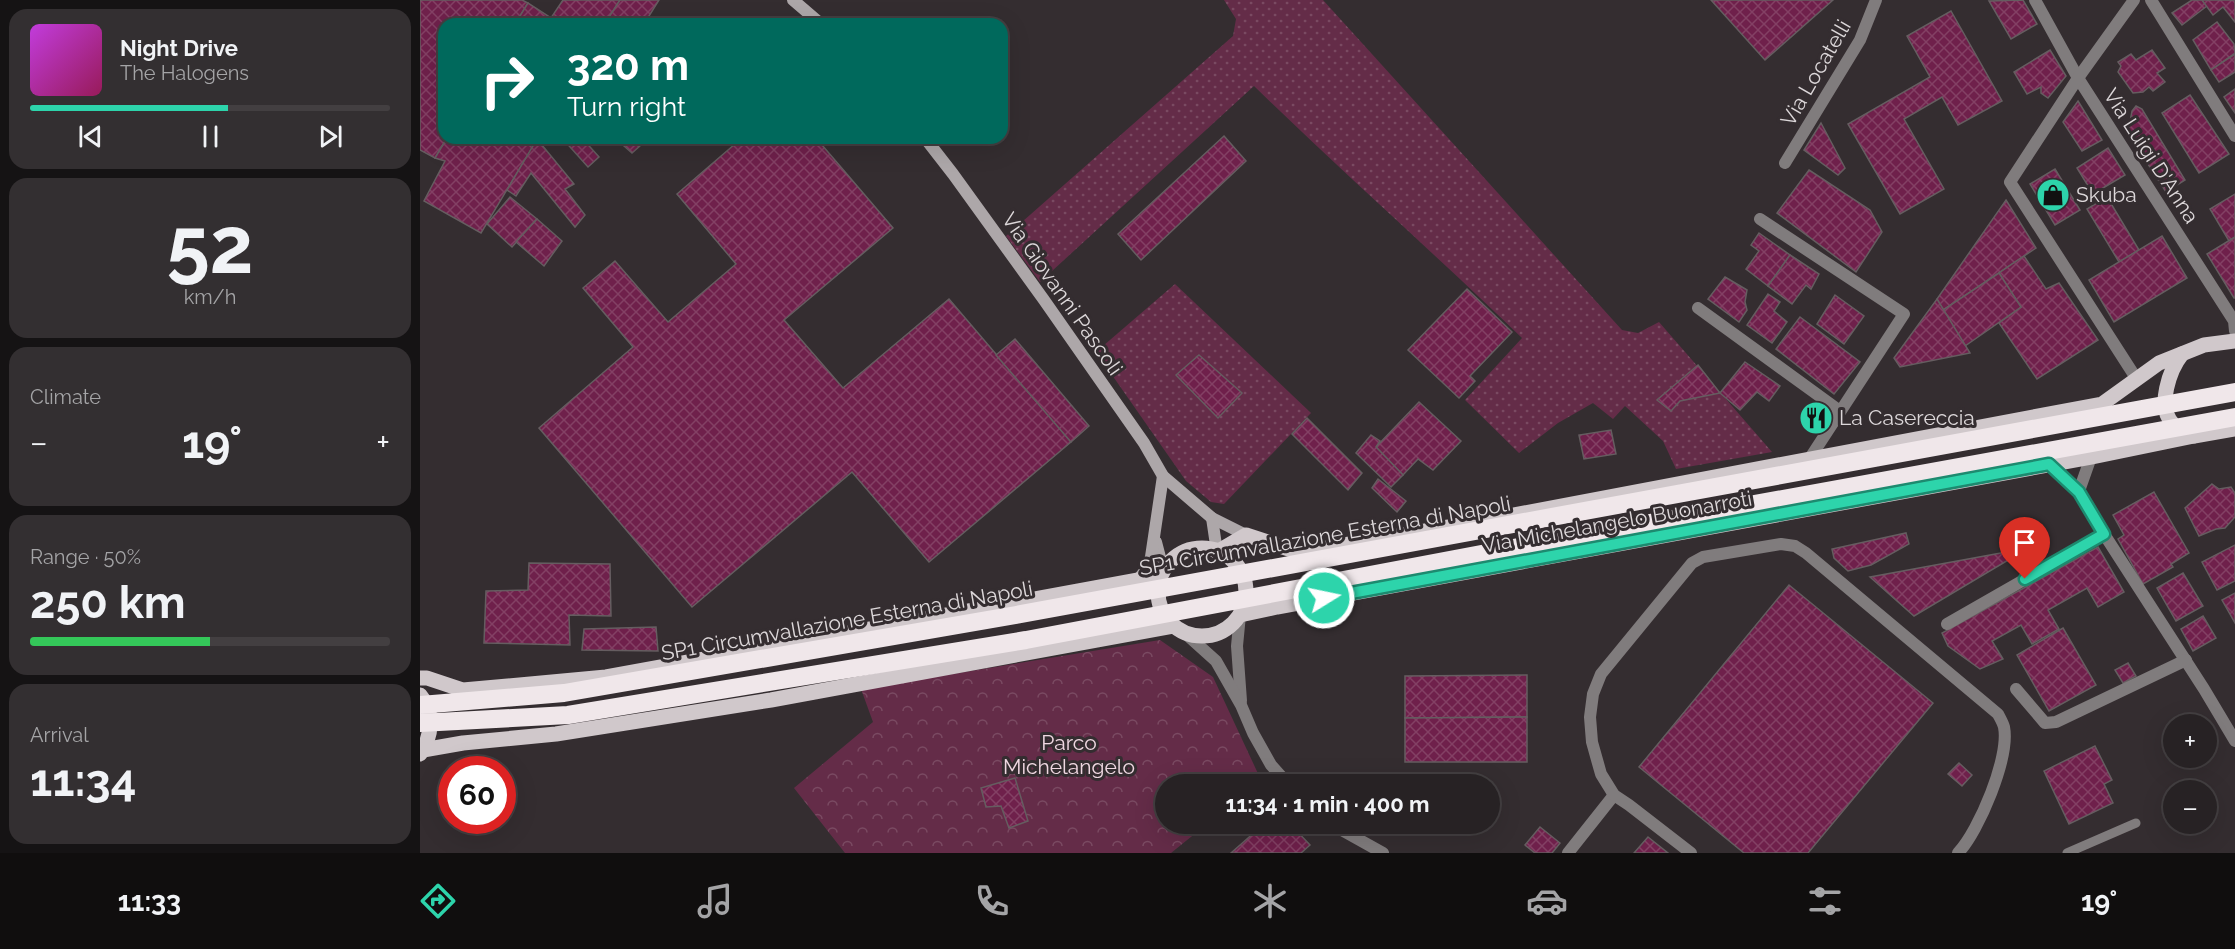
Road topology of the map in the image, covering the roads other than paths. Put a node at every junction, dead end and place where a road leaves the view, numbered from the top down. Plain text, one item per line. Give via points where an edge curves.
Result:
1 (793, 0) edge
2 (1876, 0) edge
3 (2035, 0) edge
4 (2134, 0) edge
5 (2151, 0) edge
6 (814, 18) edge
7 (2078, 78) junction
8 (2235, 136) edge
9 (930, 144) edge
10 (1785, 163) dead end
11 (1760, 219) dead end
12 (1698, 308) dead end
13 (2235, 331) edge
14 (2235, 340) edge
15 (2182, 354) junction
16 (2136, 378) junction
17 (2235, 392) edge
18 (1840, 411) junction
19 (2235, 417) edge
20 (2235, 429) edge
21 (2194, 436) junction
22 (2091, 457) junction
23 (1810, 458) junction
24 (2049, 464) junction
25 (1163, 476) junction
26 (2079, 492) junction
27 (1212, 518) junction
28 (2104, 534) junction
29 (1246, 535) junction
30 (1155, 537) junction
31 (1217, 552) junction
32 (1161, 573) junction
33 (1138, 580) junction
34 (1240, 615) junction
35 (1947, 624) dead end
36 (1180, 630) junction
37 (2186, 660) junction
38 (420, 678) edge
39 (2016, 689) dead end
40 (420, 695) edge
41 (420, 705) edge
42 (1241, 705) junction
43 (420, 723) edge
44 (2235, 741) edge
45 (422, 752) edge
46 (1279, 774) edge
47 (1614, 795) junction
48 (2136, 823) dead end
49 (1349, 834) edge
50 (1383, 853) edge
51 (1568, 853) edge
52 (1691, 853) edge
53 (1959, 853) edge
54 (2067, 853) edge

1 - 6 street
2 - 10 street, Via Locatelli via 1860,40
3 - 7 street, Via Luigi D'Anna
4 - 7 street
5 - 8 street
7 - 13 street, Via Luigi D'Anna via 2234,321
7 - 16 street via 2010,182
9 - 25 street, Via Giovanni Pascoli via 1044,300
11 - 18 street via 1904,314
12 - 18 street
14 - 15 main road via 2204,345
15 - 16 main road
15 - 21 main road via 2169,376 2167,413 2172,423
16 - 23 main road via 2102,404
17 - 41 highway, SP1 Circumvallazione Esterna di Napoli, bridge via 1004,617 564,693
18 - 23 street
19 - 43 highway, bridge via 1026,640 568,715
20 - 21 main road, Via Michelangelo Buonarroti
21 - 22 main road, Via Michelangelo Buonarroti
22 - 24 main road, Via Michelangelo Buonarroti
22 - 26 street
23 - 29 main road via 1309,551
24 - 26 street
24 - 34 main road, Via Michelangelo Buonarroti
25 - 27 street, Via Giovanni Pascoli
25 - 30 street
26 - 28 street
27 - 29 street, Via Giovanni Pascoli
27 - 31 street
28 - 35 street
28 - 37 street
29 - 31 main road
30 - 32 street
30 - 33 street via 1148,567
31 - 32 main road via 1206,547 1182,552
31 - 34 main road via 1232,558 1242,570 1247,585
32 - 33 main road
32 - 36 main road via 1159,605
33 - 38 main road via 606,677 464,690
34 - 36 main road via 1230,627 1216,634 1201,636
34 - 42 street via 1237,646
36 - 42 street via 1216,661
36 - 45 main road via 771,700 556,734 462,743
37 - 39 street via 2056,722 2045,723
37 - 44 street
40 - 45 main road via 430,719 430,735
42 - 46 street via 1253,733
47 - 51 street
47 - 52 street
47 - 53 street via 1601,774 1592,742 1593,694 1601,674 1692,563 1703,557 1781,544 1795,546 1998,714 2004,726 2005,744 1990,800
48 - 54 lane
49 - 50 street

